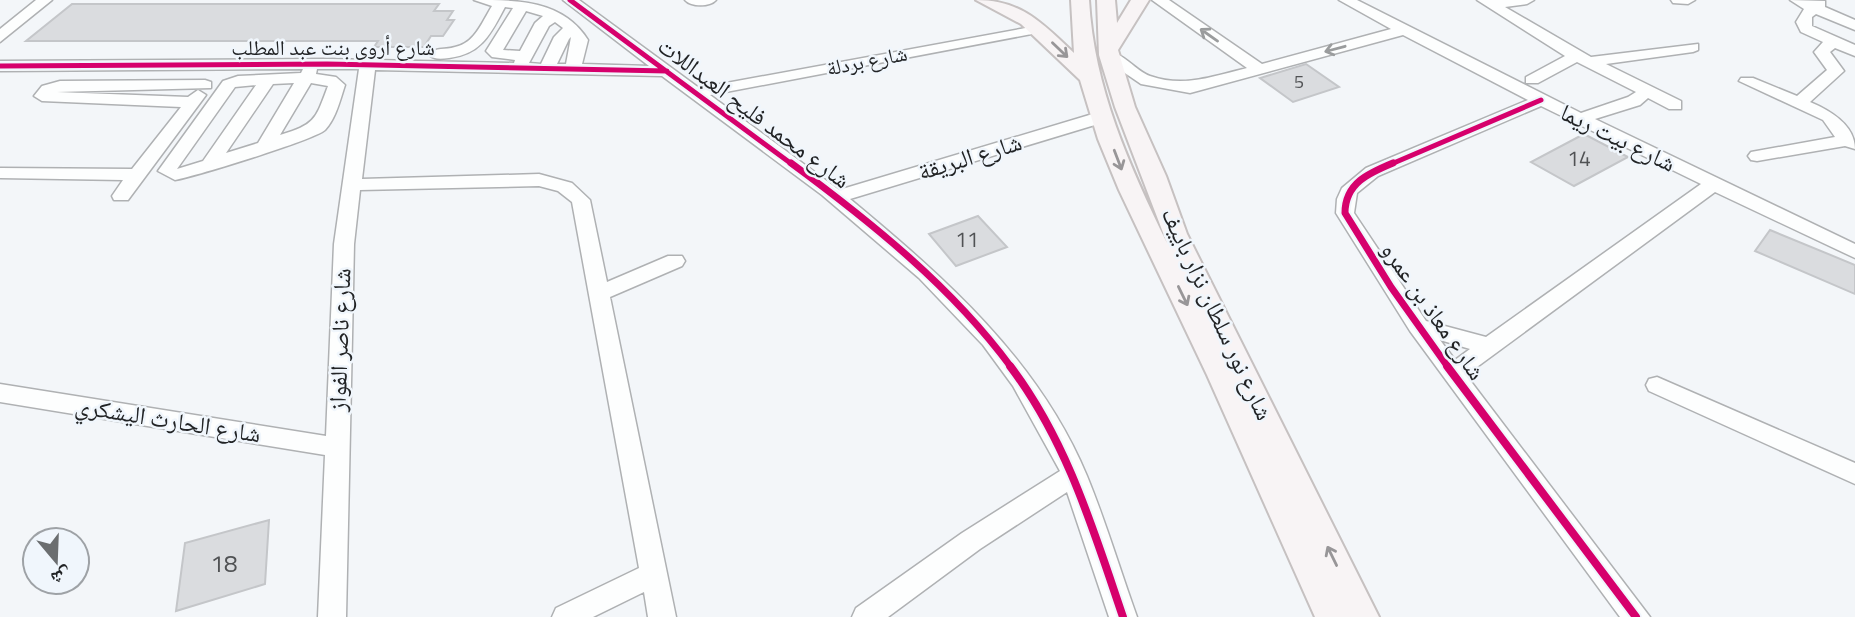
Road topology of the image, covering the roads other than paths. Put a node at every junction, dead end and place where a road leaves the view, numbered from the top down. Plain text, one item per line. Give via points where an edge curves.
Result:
1 (45, 0) edge
2 (52, 0) edge
3 (481, 0) edge
4 (570, 0) edge
5 (692, 0) edge
6 (709, 0) edge
7 (985, 0) edge
8 (1080, 0) edge
9 (1106, 0) edge
10 (1140, 0) edge
11 (1159, 0) edge
12 (1346, 0) edge
13 (1527, 0) edge
14 (1678, 0) edge
15 (1688, 0) edge
16 (501, 2) junction
17 (1487, 2) edge
18 (1808, 2) edge
19 (522, 5) junction
20 (553, 16) junction
21 (1855, 19) edge
22 (1855, 25) edge
23 (572, 28) junction
24 (1037, 28) junction
25 (1401, 31) junction
26 (0, 37) edge
27 (1832, 42) junction
28 (1693, 47) dead end
29 (1855, 51) edge
30 (1109, 52) junction
31 (0, 55) edge
32 (1583, 59) junction
33 (164, 60) junction
34 (522, 62) junction
35 (220, 65) junction
36 (252, 65) junction
37 (368, 65) junction
38 (0, 66) edge
39 (313, 66) junction
40 (547, 68) junction
41 (573, 69) junction
42 (1259, 69) junction
43 (667, 71) junction
44 (1090, 79) junction
45 (268, 80) junction
46 (238, 81) junction
47 (1748, 81) dead end
48 (205, 85) junction
49 (1536, 90) junction
50 (1647, 91) junction
51 (696, 93) junction
52 (192, 102) junction
53 (1799, 103) junction
54 (1675, 105) dead end
55 (1102, 117) junction
56 (1579, 119) junction
57 (1851, 142) edge
58 (263, 149) junction
59 (1757, 156) dead end
60 (209, 166) junction
61 (0, 173) edge
62 (136, 176) junction
63 (352, 184) junction
64 (1712, 185) junction
65 (121, 196) dead end
66 (837, 197) junction
67 (1855, 252) edge
68 (675, 261) dead end
69 (599, 294) junction
70 (1418, 326) junction
71 (1489, 346) junction
72 (1452, 373) junction
73 (1657, 385) dead end
74 (0, 393) edge
75 (337, 447) junction
76 (1855, 474) edge
77 (1074, 475) junction
78 (653, 574) junction
79 (332, 617) edge
80 (566, 617) edge
81 (662, 617) edge
82 (866, 617) edge
83 (1123, 617) edge
84 (1332, 617) edge
85 (1362, 617) edge
86 (1636, 617) edge

1 - 2 street
1 - 26 street
3 - 16 street
4 - 43 street, شارع محمد فليح العبداللات
5 - 6 street
7 - 24 main road via 1017,13
8 - 44 main road, شارع نور سلطان نزار باييف via 1081,44
9 - 30 main road, شارع نور سلطان نزار باييف
10 - 30 main road
42 -> 11 street
12 - 25 street, شارع بيت ريما
13 - 17 street
14 - 15 street
16 - 19 street
16 - 39 street via 465,52
17 - 32 street
18 - 21 street
18 - 22 street
18 - 27 street via 1804,26
19 - 20 street
19 - 34 street via 494,51
20 - 23 street
20 - 34 street via 543,23
23 - 40 street via 562,37
23 - 41 street via 580,44
24 -> 44 main road
24 - 51 street, شارع بردلة
25 -> 42 street
25 - 49 street, شارع بيت ريما
27 - 29 street
27 - 53 street via 1822,52 1836,71
28 - 32 street
30 - 42 street via 1138,78 1179,89
85 -> 30 main road, شارع نور سلطان نزار باييف via 1175,234 1125,107
31 - 33 street
32 - 49 street
32 - 50 street
33 - 35 street, شارع أروى بنت عبد المطلب
33 - 38 street, شارع أروى بنت عبد المطلب
33 - 39 street
34 - 37 street, شارع أروى بنت عبد المطلب
34 - 40 street, شارع أروى بنت عبد المطلب
35 - 36 street, شارع أروى بنت عبد المطلب
35 - 48 street
36 - 39 street, شارع أروى بنت عبد المطلب
36 - 46 street
37 - 39 street, شارع أروى بنت عبد المطلب
37 - 63 street, شارع ناصر الفواز
39 - 45 street
39 - 58 street
39 - 58 street via 337,85 323,123 306,135
40 - 41 street, شارع أروى بنت عبد المطلب
41 - 43 street, شارع أروى بنت عبد المطلب
43 - 51 street, شارع محمد فليح العبداللات
44 - 55 main road, شارع نور سلطان نزار باييف
45 - 46 street
45 - 60 street
46 - 60 street via 226,87 167,171 180,174
47 - 53 street
48 - 52 street
48 - 52 street via 60,86 42,96
49 - 56 street, شارع بيت ريما
49 - 70 street, شارع معاذ بن عمرو via 1372,172 1346,195 1345,213 1351,227
50 - 54 street
50 - 56 street via 1625,105
51 - 66 street, شارع محمد فليح العبداللات
52 - 62 street
53 - 57 street via 1833,120
55 - 66 street, شارع البريقة
55 -> 84 main road, شارع نور سلطان نزار باييف via 1126,179
56 - 64 street, شارع بيت ريما
57 - 59 street
58 - 60 street
61 - 62 street
62 - 65 street
63 - 69 street via 523,179 565,187 581,201
63 - 75 street, شارع ناصر الفواز via 344,244
64 - 67 street, شارع بيت ريما
64 - 71 street
66 - 77 street, شارع محمد فليح العبداللات via 926,273 990,340 1042,414
68 - 69 street
69 - 78 street
70 - 71 street
70 - 72 street, شارع معاذ بن عمرو
71 - 72 street
72 - 86 street, شارع معاذ بن عمرو
73 - 76 street
74 - 75 street, شارع الحارث اليشكري
75 - 79 street, شارع ناصر الفواز
77 - 82 street via 971,541
77 - 83 street, شارع محمد فليح العبداللات
78 - 80 street
78 - 81 street

